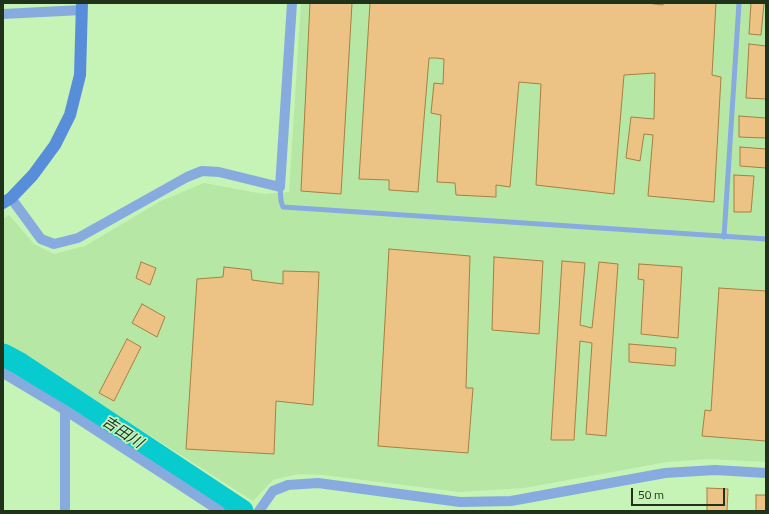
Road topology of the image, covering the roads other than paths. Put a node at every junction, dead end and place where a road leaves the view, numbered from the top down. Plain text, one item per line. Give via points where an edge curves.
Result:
1 (292, 3) edge
2 (739, 3) edge
3 (82, 7) edge
4 (3, 14) edge
5 (280, 187) junction
6 (7, 201) edge
7 (724, 237) junction
8 (766, 239) edge
9 (4, 376) edge
10 (65, 410) junction
11 (766, 472) edge
12 (65, 511) edge
13 (220, 511) edge
14 (259, 511) edge

1 - 5 street
2 - 7 lane
3 - 4 street
3 - 6 main road via 80,75 70,115 56,145 33,175
5 - 6 street via 220,172 202,171 186,177 78,238 54,244 41,239
5 - 7 lane via 283,207
7 - 8 lane
9 - 10 street
10 - 12 street
10 - 13 street
11 - 14 street via 715,470 665,473 511,501 460,502 318,483 288,485 273,491

